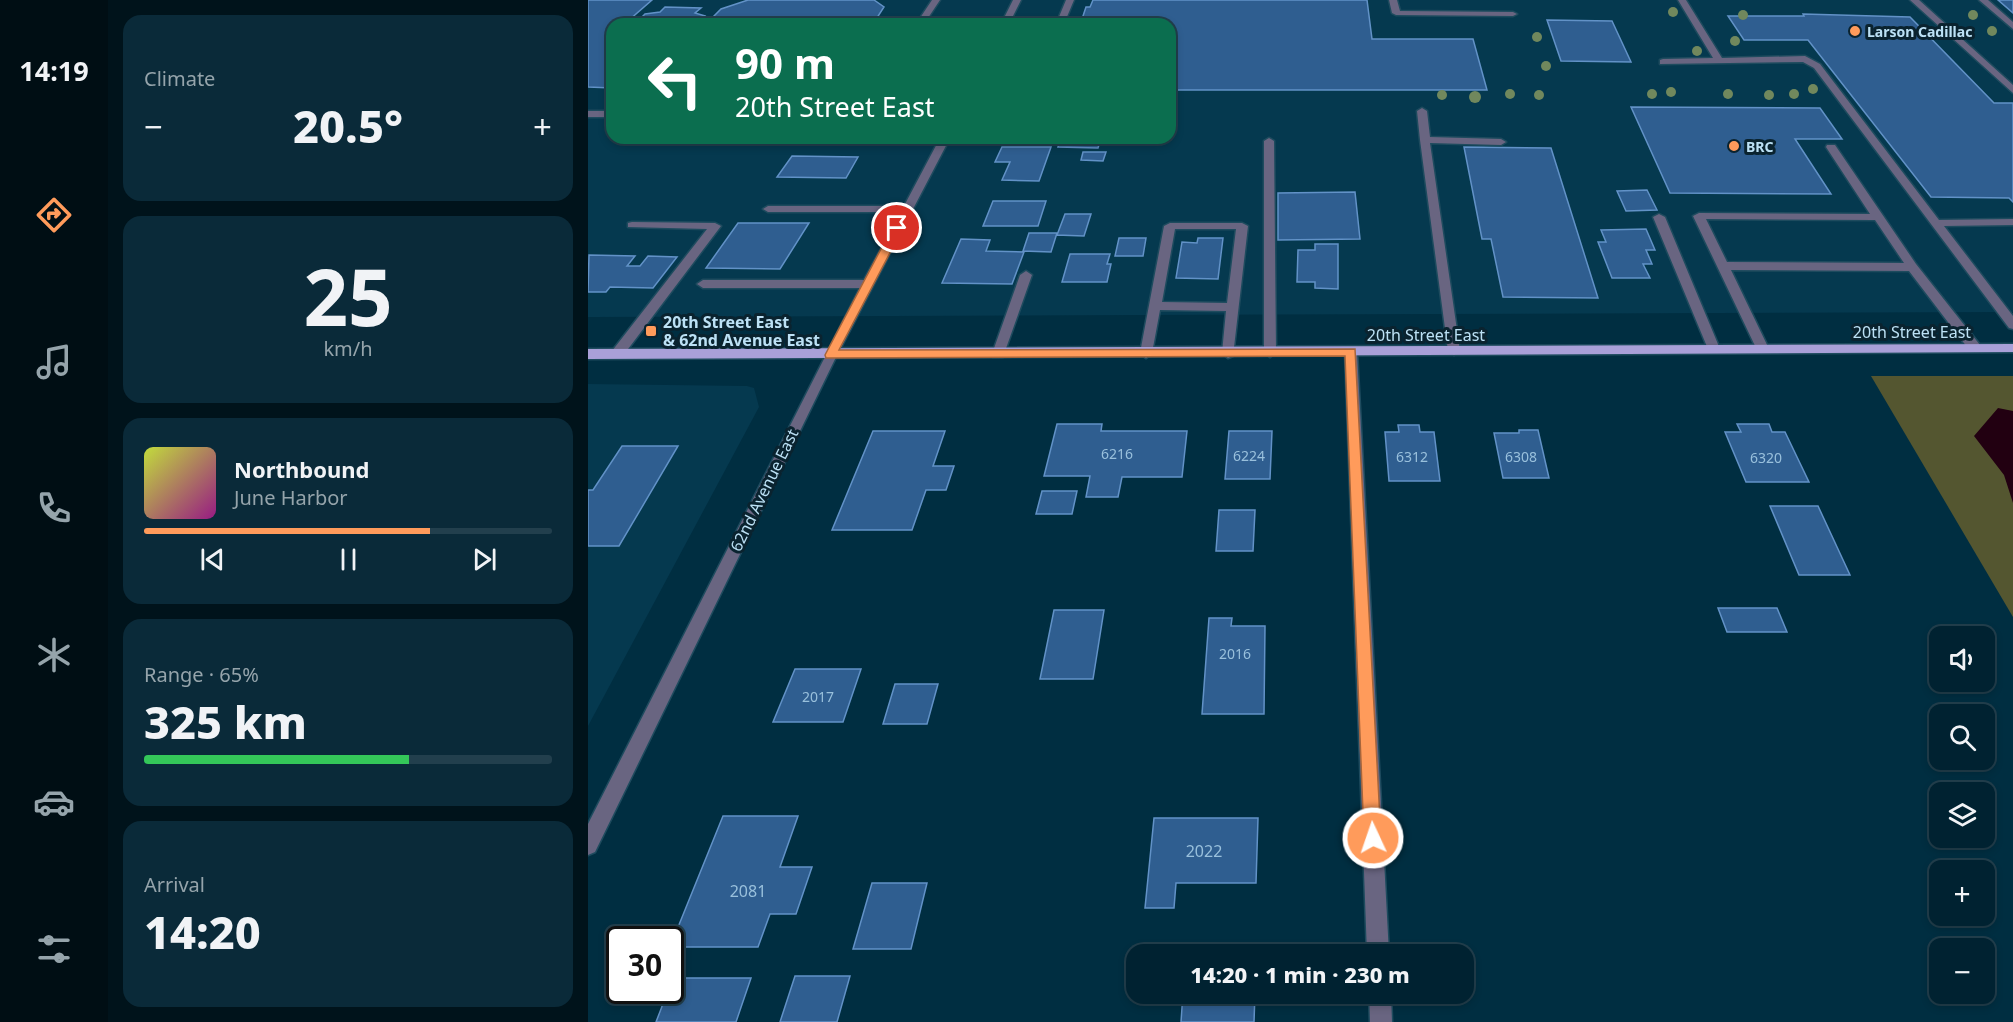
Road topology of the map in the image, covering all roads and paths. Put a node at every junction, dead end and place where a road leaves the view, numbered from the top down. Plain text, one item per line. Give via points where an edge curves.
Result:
1 (936, 0) edge
2 (1017, 0) edge
3 (1070, 0) edge
4 (1393, 0) edge
5 (1682, 0) edge
6 (1914, 0) edge
7 (1983, 0) edge
8 (1513, 14) dead end
9 (924, 18) edge
10 (1008, 18) edge
11 (1062, 18) edge
12 (2013, 26) edge
13 (1719, 61) junction
14 (1663, 62) dead end
15 (2013, 90) edge
16 (1422, 111) dead end
17 (588, 114) edge
18 (606, 114) edge
19 (1425, 140) junction
20 (1269, 141) dead end
21 (1501, 142) dead end
22 (942, 144) edge
23 (1831, 147) dead end
24 (768, 209) dead end
25 (908, 209) junction
26 (1659, 217) dead end
27 (1878, 217) junction
28 (2013, 222) edge
29 (1936, 223) junction
30 (632, 225) dead end
31 (1725, 266) junction
32 (1912, 267) junction
33 (1026, 275) dead end
34 (704, 284) dead end
35 (868, 284) junction
36 (1155, 306) junction
37 (1232, 307) junction
38 (2013, 325) edge
39 (1975, 348) junction
40 (2013, 348) edge
41 (1714, 350) junction
42 (1763, 350) junction
43 (1454, 351) junction
44 (1270, 352) junction
45 (1351, 352) junction
46 (1146, 353) junction
47 (1228, 353) junction
48 (588, 354) edge
49 (617, 354) junction
50 (998, 354) junction
51 (831, 355) junction
52 (588, 845) edge
53 (1378, 944) edge
54 (1380, 1004) edge
55 (1381, 1022) edge

1 - 9 street
2 - 10 street
3 - 11 street
4 - 8 street via 1396,13
5 - 13 street
6 - 15 street
7 - 12 street
13 - 14 street
13 - 29 street via 1805,59 1817,66
16 - 19 street
17 - 18 street
19 - 21 street
19 - 43 street
20 - 44 street
22 - 25 street, 62nd Avenue East
23 - 27 street
24 - 25 street
25 - 35 street, 62nd Avenue East
26 - 41 street
27 - 31 street via 1699,216
27 - 32 street
28 - 29 street
29 - 38 street
30 - 49 street via 715,226
31 - 32 street
31 - 42 street
32 - 39 street
33 - 50 street
34 - 35 street
35 - 51 street, 62nd Avenue East
36 - 37 street
36 - 37 street via 1170,226 1242,226
36 - 46 street
37 - 47 street
39 - 40 main road, 20th Street East
39 - 42 main road, 20th Street East
41 - 42 main road, 20th Street East
41 - 43 main road, 20th Street East
43 - 45 main road, 20th Street East
44 - 45 main road, 20th Street East
44 - 47 main road, 20th Street East
45 - 53 street
46 - 47 main road, 20th Street East
46 - 50 main road, 20th Street East
48 - 49 main road, 20th Street East
49 - 51 main road, 20th Street East
50 - 51 main road, 20th Street East
51 - 52 street, 62nd Avenue East
54 - 55 street

